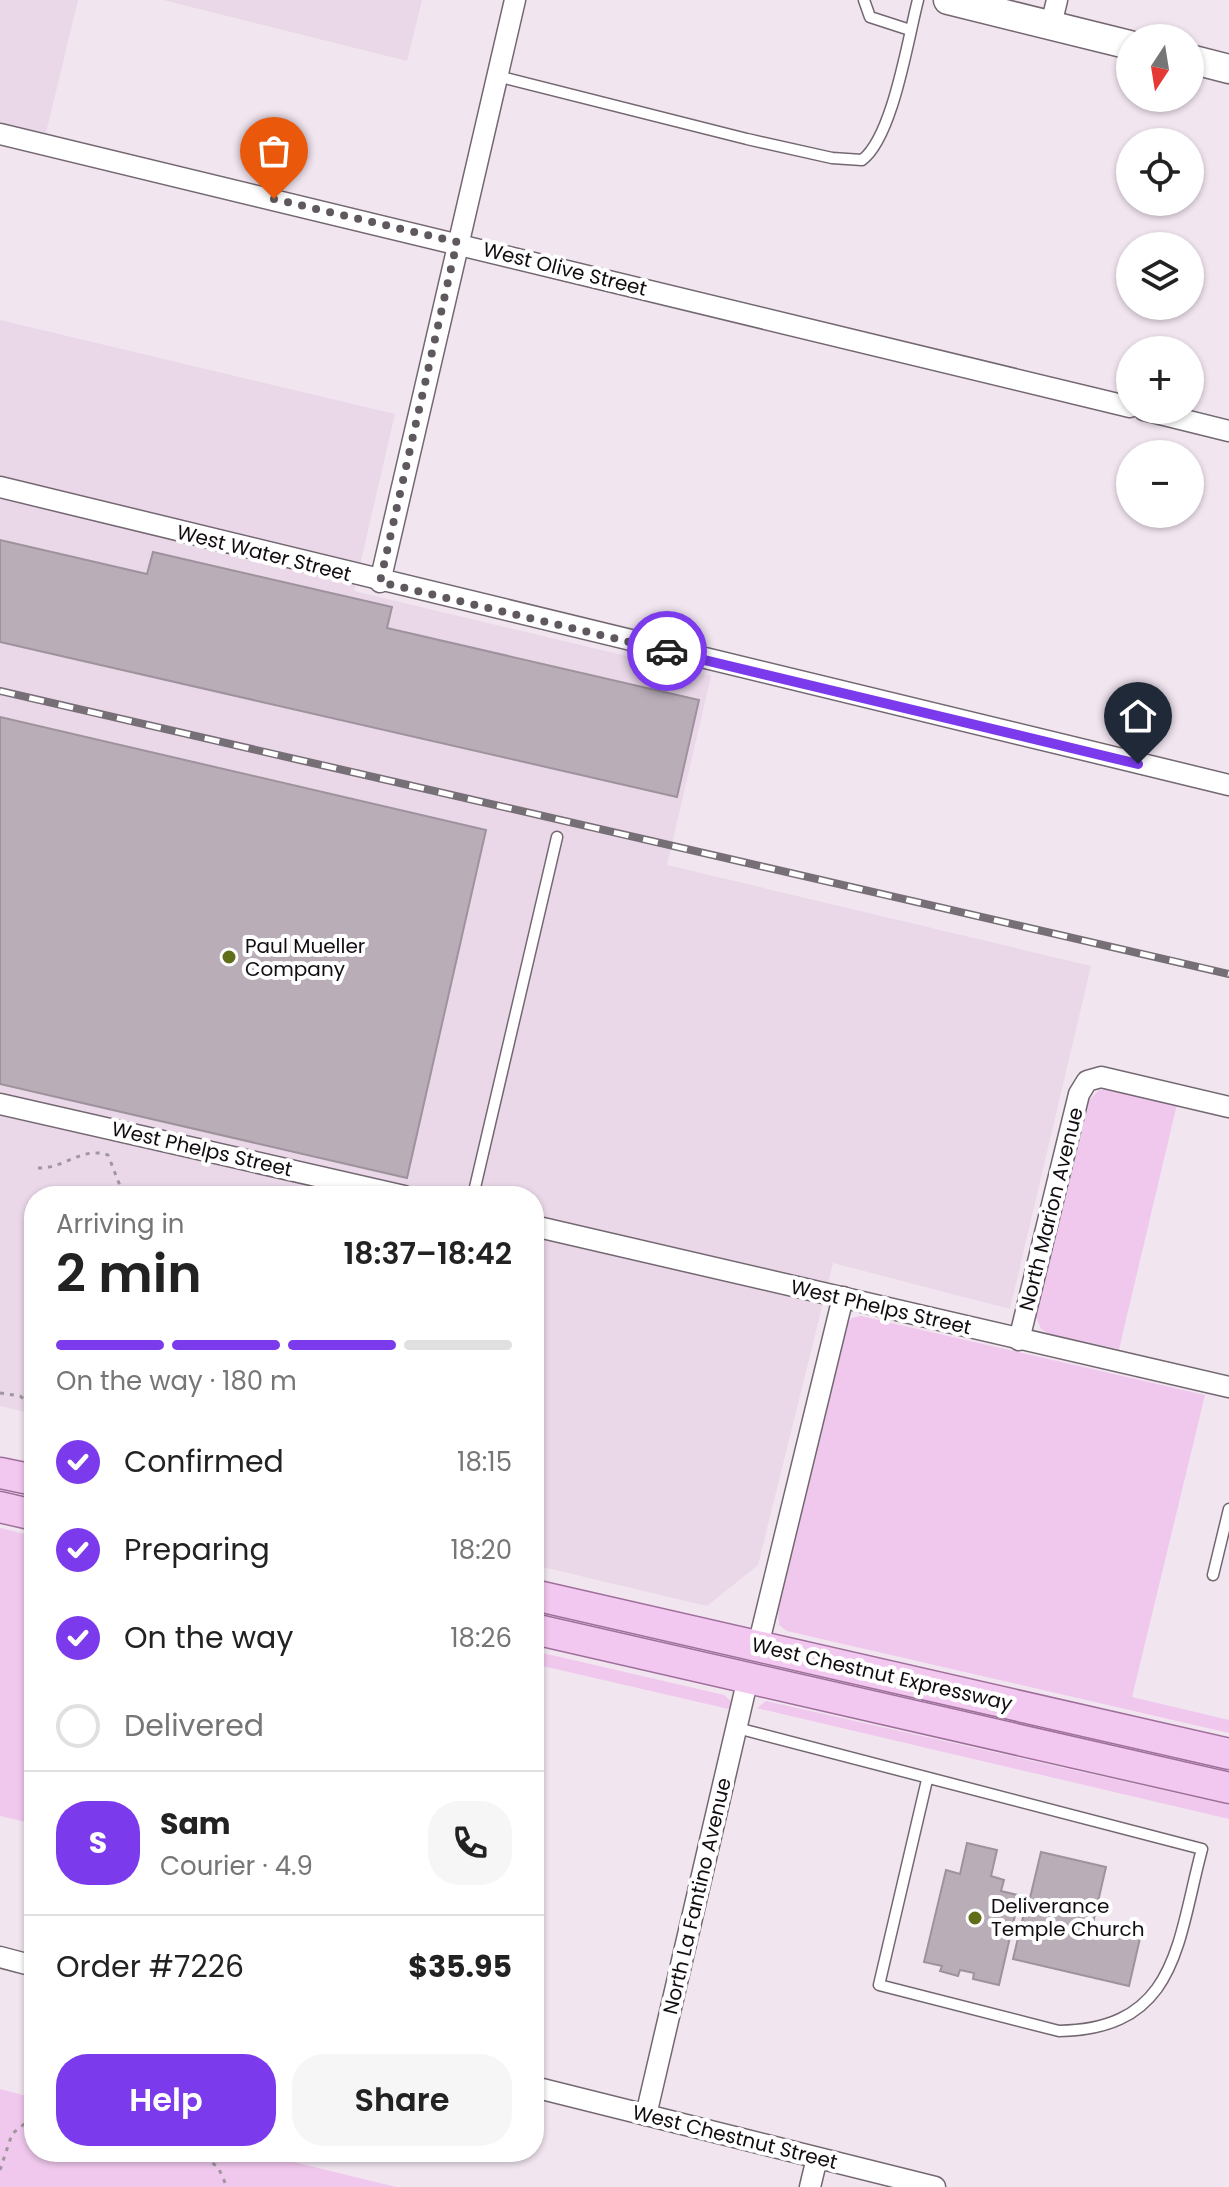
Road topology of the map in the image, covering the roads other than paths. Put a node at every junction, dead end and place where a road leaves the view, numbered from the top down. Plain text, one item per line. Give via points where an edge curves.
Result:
1 (515, 0) edge
2 (864, 0) edge
3 (918, 0) edge
4 (948, 0) edge
5 (1054, 13) edge
6 (910, 30) junction
7 (1116, 39) edge
8 (1204, 63) edge
9 (1229, 69) edge
10 (497, 76) junction
11 (0, 134) edge
12 (457, 242) junction
13 (1116, 404) edge
14 (1201, 424) edge
15 (1229, 431) edge
16 (0, 487) edge
17 (380, 582) junction
18 (1229, 785) edge
19 (557, 837) dead end
20 (0, 1104) edge
21 (1229, 1107) edge
22 (360, 1186) edge
23 (475, 1186) edge
24 (544, 1228) edge
25 (843, 1297) junction
26 (1019, 1340) junction
27 (1229, 1387) edge
28 (0, 1473) edge
29 (24, 1478) edge
30 (0, 1507) edge
31 (1229, 1509) edge
32 (24, 1513) edge
33 (1213, 1575) dead end
34 (544, 1597) edge
35 (544, 1631) edge
36 (758, 1646) junction
37 (748, 1678) junction
38 (737, 1728) junction
39 (1229, 1754) edge
40 (927, 1780) junction
41 (1229, 1788) edge
42 (0, 1957) edge
43 (24, 1963) edge
44 (544, 2090) edge
45 (646, 2115) junction
46 (817, 2158) junction
47 (810, 2187) edge
48 (935, 2187) edge

1 - 10 street
2 - 6 lane via 870,17
3 - 6 lane
4 - 5 main road
5 - 7 main road
6 - 10 lane via 882,131 870,153 856,161
8 - 9 main road
10 - 12 street
11 - 12 street, West Olive Street
12 - 13 street, West Olive Street
12 - 17 street
14 - 15 street
16 - 17 street, West Water Street
17 - 18 street, West Water Street
19 - 23 lane
20 - 22 street, West Phelps Street
21 - 26 street, North Marion Avenue via 1101,1077 1087,1081 1079,1094
24 - 25 street, West Phelps Street
25 - 26 street, West Phelps Street
25 - 36 street
26 - 27 street, West Phelps Street
28 - 29 main road
30 - 32 main road
31 - 33 lane
34 - 36 main road, West Chestnut Expressway
35 - 37 main road, West Chestnut Expressway
36 - 39 main road, West Chestnut Expressway
37 - 38 street, North La Fantino Avenue
37 - 41 main road, West Chestnut Expressway
38 - 40 lane
38 - 45 street, North La Fantino Avenue
40 - 40 lane via 1202,1849 1166,1979 1145,2005 1119,2020 1059,2031 879,1985
42 - 43 street
44 - 45 street, West Chestnut Street
45 - 46 street, West Chestnut Street
46 - 47 street
46 - 48 street, West Chestnut Street

